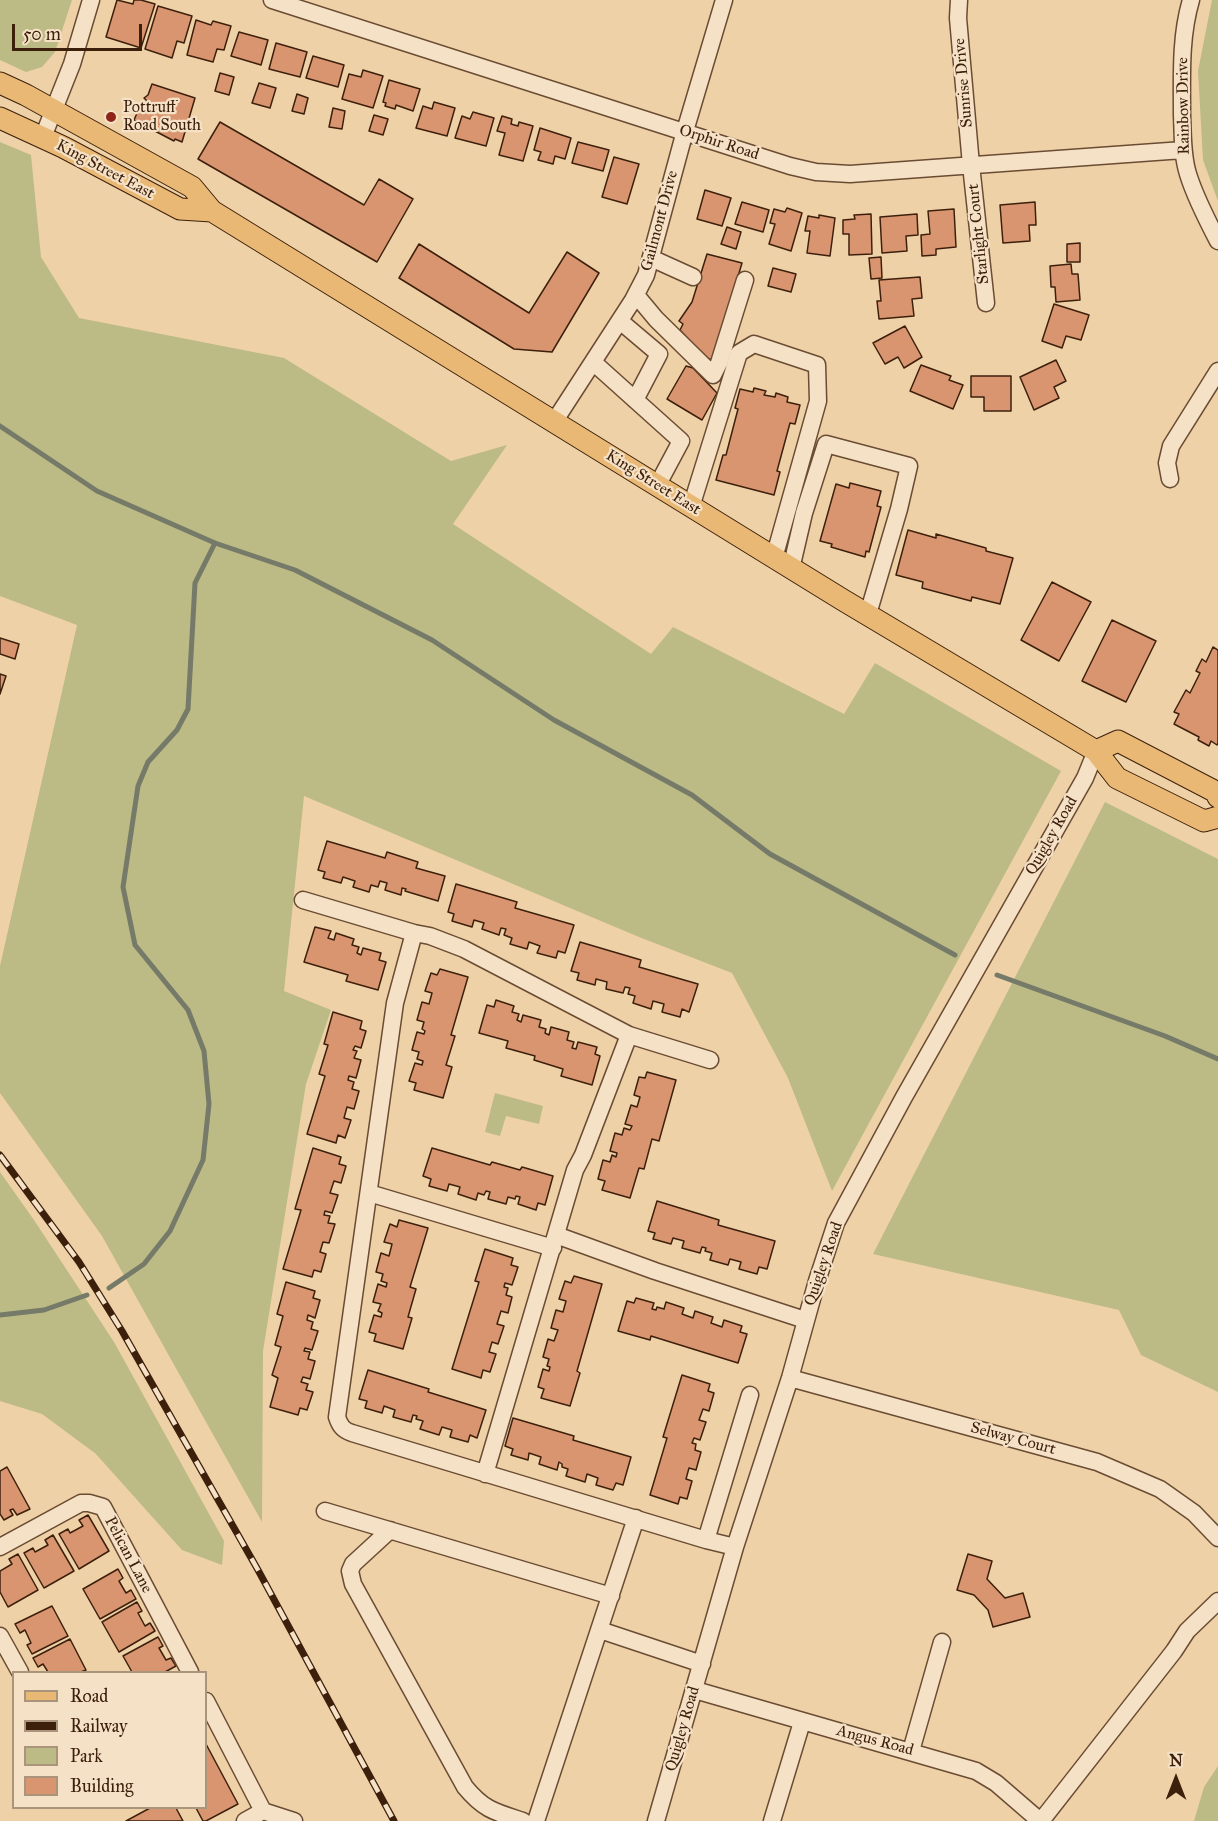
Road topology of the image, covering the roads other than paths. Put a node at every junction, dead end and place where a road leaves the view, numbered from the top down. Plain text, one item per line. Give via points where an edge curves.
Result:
1 (91, 0) edge
2 (272, 0) edge
3 (724, 0) edge
4 (959, 0) edge
5 (1191, 0) edge
6 (0, 83) edge
7 (54, 110) junction
8 (0, 118) edge
9 (685, 131) junction
10 (43, 137) junction
11 (1182, 150) junction
12 (971, 165) junction
13 (212, 211) junction
14 (1218, 241) edge
15 (651, 258) junction
16 (693, 277) dead end
17 (745, 280) dead end
18 (636, 295) junction
19 (986, 303) dead end
20 (656, 319) junction
21 (620, 321) junction
22 (641, 338) junction
23 (593, 362) junction
24 (1218, 371) edge
25 (635, 400) junction
26 (554, 422) junction
27 (1170, 479) dead end
28 (657, 486) junction
29 (691, 507) junction
30 (783, 563) junction
31 (868, 614) junction
32 (1096, 751) junction
33 (1218, 797) edge
34 (1218, 817) edge
35 (303, 900) dead end
36 (414, 933) junction
37 (629, 1035) junction
38 (710, 1060) dead end
39 (369, 1193) junction
40 (555, 1242) junction
41 (805, 1320) junction
42 (789, 1377) junction
43 (750, 1395) dead end
44 (485, 1474) junction
45 (325, 1511) dead end
46 (636, 1518) junction
47 (390, 1530) junction
48 (1218, 1538) edge
49 (706, 1540) junction
50 (0, 1547) edge
51 (735, 1547) junction
52 (611, 1596) junction
53 (1218, 1601) edge
54 (600, 1630) junction
55 (0, 1636) edge
56 (942, 1642) dead end
57 (702, 1664) junction
58 (19, 1671) edge
59 (189, 1671) edge
60 (695, 1690) junction
61 (207, 1703) edge
62 (802, 1722) junction
63 (911, 1751) junction
64 (263, 1811) junction
65 (245, 1821) edge
66 (294, 1821) edge
67 (523, 1821) edge
68 (536, 1821) edge
69 (656, 1821) edge
70 (772, 1821) edge
71 (1041, 1821) edge

1 - 7 street
2 - 9 street, Orphir Road
3 - 9 street, Gailmont Drive
4 - 12 street, Sunrise Drive
5 - 11 street, Rainbow Drive via 1181,66
6 - 7 main road, King Street East
7 - 10 street
7 - 13 main road, King Street East via 192,186
8 - 10 main road, King Street East
9 - 12 street, Orphir Road via 816,172 850,174
9 - 15 street, Gailmont Drive
10 - 13 main road, King Street East via 180,209
11 - 12 street, Orphir Road
11 - 14 street, Rainbow Drive via 1188,174
12 - 19 street, Starlight Court
13 - 26 main road, King Street East
15 - 16 street
15 - 18 street, Gailmont Drive
17 - 20 street via 713,375
18 - 20 street
18 - 21 street, Gailmont Drive
20 - 22 street
21 - 22 street
21 - 23 street, Gailmont Drive
22 - 25 street via 659,354
23 - 25 street
23 - 26 street, Gailmont Drive
24 - 27 street via 1172,446 1167,463
25 - 28 street via 681,441
26 - 28 main road, King Street East
28 - 29 main road, King Street East
29 - 30 main road, King Street East
29 - 30 street via 739,353 754,344 818,365 818,401
30 - 31 main road, King Street East
30 - 31 street via 826,444 909,466
31 - 32 main road, King Street East
32 - 33 main road via 1118,741 1216,792
32 - 34 main road, King Street East via 1117,777 1204,821
32 - 41 street, Quigley Road via 1085,778 836,1223
35 - 36 street
36 - 37 street via 464,949
36 - 39 street via 395,1003
37 - 38 street
37 - 40 street via 575,1170
39 - 40 street
39 - 44 street via 337,1417 339,1425 352,1433
40 - 41 street via 655,1270
40 - 44 street
41 - 42 street, Quigley Road
42 - 48 street, Selway Court via 1097,1462 1160,1489 1194,1513
42 - 51 street, Quigley Road
43 - 49 street
44 - 46 street
45 - 47 street
46 - 49 street
46 - 52 street
47 - 52 street
47 - 67 street via 353,1564 353,1584 465,1787 493,1811
49 - 51 street
50 - 59 street, Pelican Lane via 81,1503 103,1506
51 - 57 street, Quigley Road
52 - 54 street
53 - 71 street via 1187,1630
54 - 57 street
54 - 68 street
55 - 58 street
56 - 63 street
57 - 60 street, Quigley Road
60 - 62 street, Angus Road
60 - 69 street, Quigley Road
61 - 64 street
62 - 63 street, Angus Road
62 - 70 street
63 - 71 street, Angus Road via 976,1771
64 - 65 street
64 - 66 street

